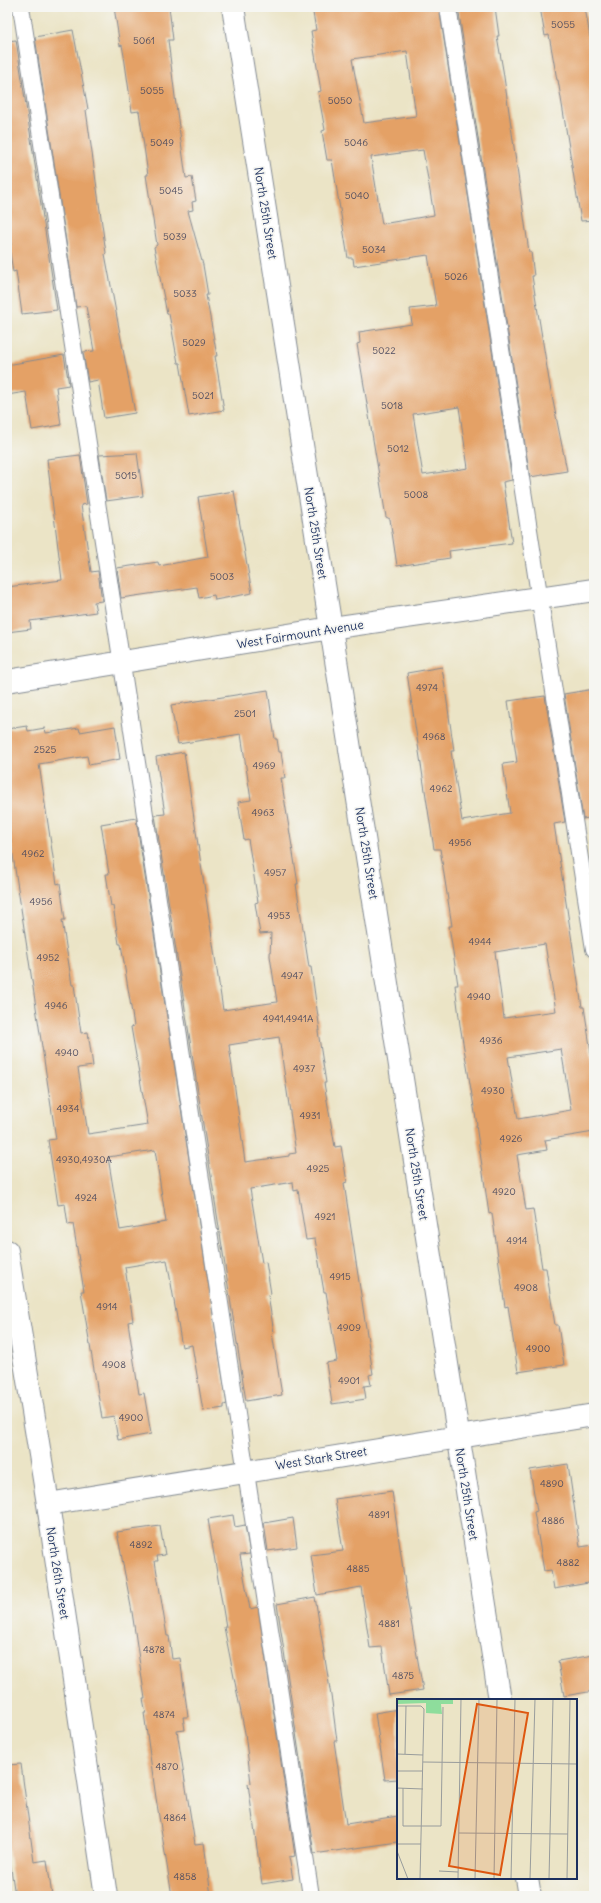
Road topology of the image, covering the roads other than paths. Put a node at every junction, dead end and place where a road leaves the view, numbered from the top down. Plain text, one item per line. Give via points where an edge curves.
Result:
1 (21, 7) edge
2 (233, 7) edge
3 (448, 7) edge
4 (594, 590) edge
5 (540, 598) junction
6 (331, 628) junction
7 (120, 662) junction
8 (7, 681) edge
9 (594, 949) edge
10 (7, 1251) edge
11 (594, 1414) edge
12 (458, 1437) junction
13 (247, 1470) junction
14 (48, 1504) junction
15 (500, 1699) edge
16 (528, 1879) edge
17 (106, 1896) edge
18 (312, 1896) edge
19 (530, 1896) edge

1 - 7 lane
2 - 6 street, North 25th Street
3 - 5 lane
4 - 5 street, West Fairmount Avenue
5 - 6 street, West Fairmount Avenue
5 - 9 lane
6 - 7 street, West Fairmount Avenue
6 - 12 street, North 25th Street
7 - 8 street, West Fairmount Avenue
7 - 13 lane
10 - 14 street, North 26th Street
11 - 12 street, West Stark Street
12 - 13 street, West Stark Street
12 - 15 street, North 25th Street
13 - 14 street, West Stark Street
13 - 18 lane
14 - 17 street, North 26th Street
16 - 19 street

